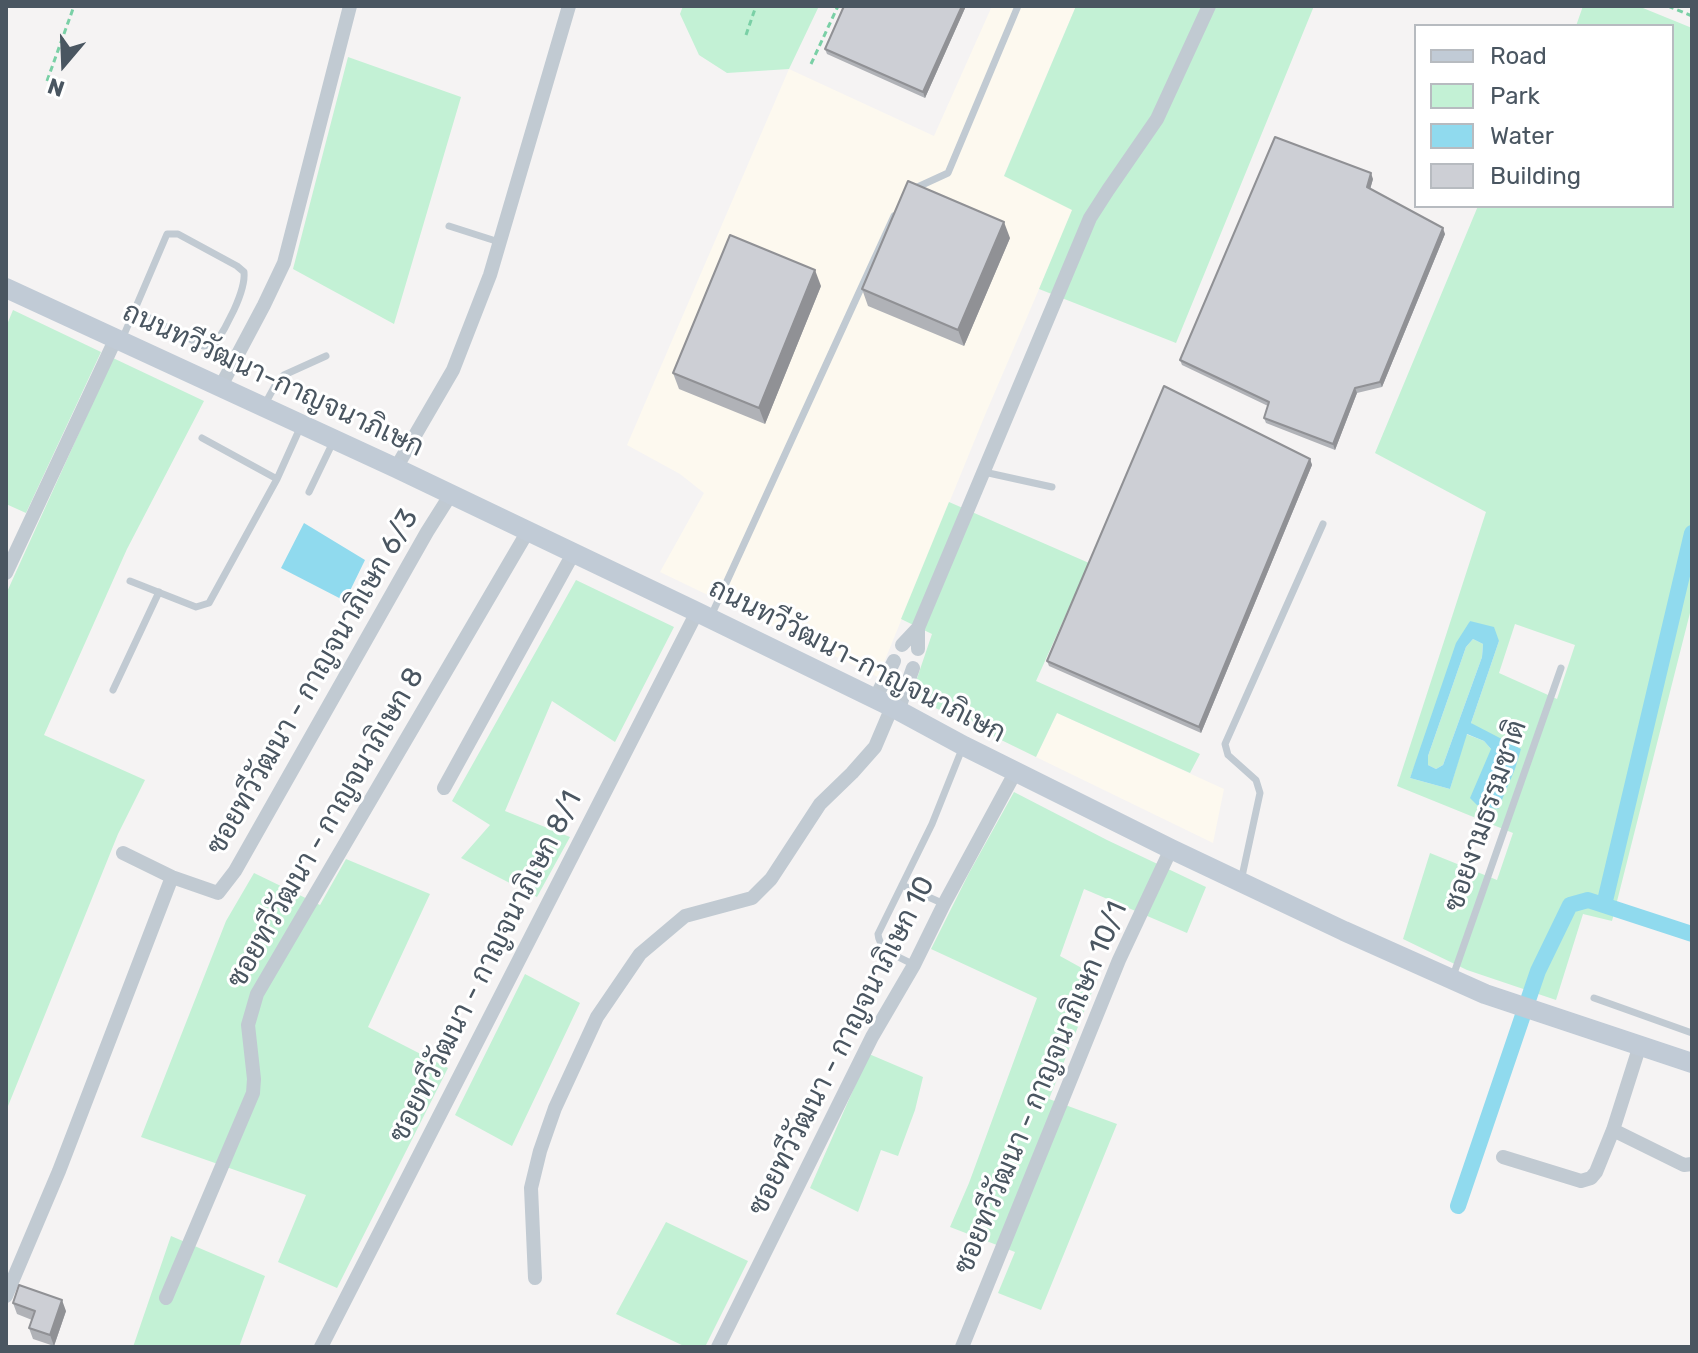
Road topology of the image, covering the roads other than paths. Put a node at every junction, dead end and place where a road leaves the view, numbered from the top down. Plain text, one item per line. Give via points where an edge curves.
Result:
1 (350, 6) edge
2 (569, 6) edge
3 (1018, 6) edge
4 (1209, 6) edge
5 (907, 193) edge
6 (899, 207) edge
7 (449, 226) dead end
8 (499, 242) junction
9 (6, 288) edge
10 (133, 309) junction
11 (119, 339) junction
12 (326, 356) dead end
13 (221, 386) junction
14 (264, 407) junction
15 (301, 424) junction
16 (202, 438) dead end
17 (334, 439) junction
18 (396, 468) junction
19 (983, 472) junction
20 (277, 479) junction
21 (1052, 487) dead end
22 (309, 492) dead end
23 (451, 494) junction
24 (1323, 524) dead end
25 (528, 531) junction
26 (574, 552) junction
27 (6, 573) edge
28 (130, 581) dead end
29 (159, 592) junction
30 (704, 615) junction
31 (918, 628) junction
32 (902, 645) dead end
33 (918, 649) dead end
34 (894, 661) dead end
35 (913, 668) dead end
36 (1561, 668) dead end
37 (113, 690) dead end
38 (889, 706) junction
39 (964, 746) junction
40 (1016, 771) junction
41 (444, 788) dead end
42 (1171, 849) junction
43 (123, 853) dead end
44 (172, 877) junction
45 (1241, 882) junction
46 (902, 885) junction
47 (944, 904) junction
48 (914, 965) junction
49 (1452, 980) junction
50 (1594, 998) dead end
51 (1692, 1033) edge
52 (1640, 1045) junction
53 (1692, 1063) edge
54 (1613, 1130) junction
55 (1503, 1157) dead end
56 (1692, 1164) edge
57 (535, 1278) dead end
58 (6, 1296) edge
59 (166, 1298) dead end
60 (321, 1347) edge
61 (718, 1347) edge
62 (962, 1347) edge

1 - 13 street via 284,263
2 - 8 street
3 - 5 lane via 948,173
4 - 19 street via 1157,119 1090,218
6 - 30 lane
7 - 8 lane
8 - 18 street via 458,358
9 - 11 street, ถนนทวีวัฒนา-กาญจนาภิเษก
10 - 10 lane via 203,346 214,346 245,282 244,272 178,234 167,234
10 - 11 lane
11 - 13 street, ถนนทวีวัฒนา-กาญจนาภิเษก
11 - 27 street
12 - 14 lane via 284,375
13 - 14 street, ถนนทวีวัฒนา-กาญจนาภิเษก
14 - 15 street, ถนนทวีวัฒนา-กาญจนาภิเษก
15 - 17 street, ถนนทวีวัฒนา-กาญจนาภิเษก
15 - 20 lane
16 - 20 lane
17 - 18 street, ถนนทวีวัฒนา-กาญจนาภิเษก
17 - 22 lane
18 - 23 street, ถนนทวีวัฒนา-กาญจนาภิเษก
19 - 21 lane
19 - 31 street
20 - 29 lane via 209,603 196,607
23 - 25 street, ถนนทวีวัฒนา-กาญจนาภิเษก
23 - 44 street, ซอยทวีวัฒนา - กาญจนาภิเษก 6/3 via 235,871 218,893
24 - 45 lane via 1225,744 1228,755 1256,780 1260,793
25 - 26 street, ถนนทวีวัฒนา-กาญจนาภิเษก
25 - 59 street, ซอยทวีวัฒนา - กาญจนาภิเษก 8 via 257,994 248,1025 253,1093
26 - 30 street, ถนนทวีวัฒนา-กาญจนาภิเษก
26 - 41 street
28 - 29 lane
29 - 37 lane
30 - 38 street, ถนนทวีวัฒนา-กาญจนาภิเษก
30 - 60 street, ซอยทวีวัฒนา - กาญจนาภิเษก 8/1
31 - 32 street
31 - 33 street
34 - 38 street
35 - 38 street
36 - 49 lane, ซอยงามธรรมชาติ
38 - 39 street, ถนนทวีวัฒนา-กาญจนาภิเษก
38 - 57 street via 875,747 820,804 771,879 752,898 685,916 640,954 597,1017 555,1108 531,1188
39 - 40 street, ถนนทวีวัฒนา-กาญจนาภิเษก
39 - 46 lane
40 - 42 street, ถนนทวีวัฒนา-กาญจนาภิเษก
40 - 47 street, ซอยทวีวัฒนา - กาญจนาภิเษก 10
42 - 45 street, ถนนทวีวัฒนา-กาญจนาภิเษก
42 - 62 street, ซอยทวีวัฒนา - กาญจนาภิเษก 10/1 via 1119,960
43 - 44 street, ซอยทวีวัฒนา - กาญจนาภิเษก 6/3
44 - 58 street
45 - 49 street, ถนนทวีวัฒนา-กาญจนาภิเษก
46 - 47 lane
46 - 48 lane via 878,939 886,950
47 - 48 street, ซอยทวีวัฒนา - กาญจนาภิเษก 10
48 - 61 street, ซอยทวีวัฒนา - กาญจนาภิเษก 10 via 872,1037
49 - 52 street, ถนนทวีวัฒนา-กาญจนาภิเษก
50 - 51 lane
52 - 53 street, ถนนทวีวัฒนา-กาญจนาภิเษก
52 - 54 street
54 - 55 street via 1596,1172 1581,1181
54 - 56 street via 1684,1165

